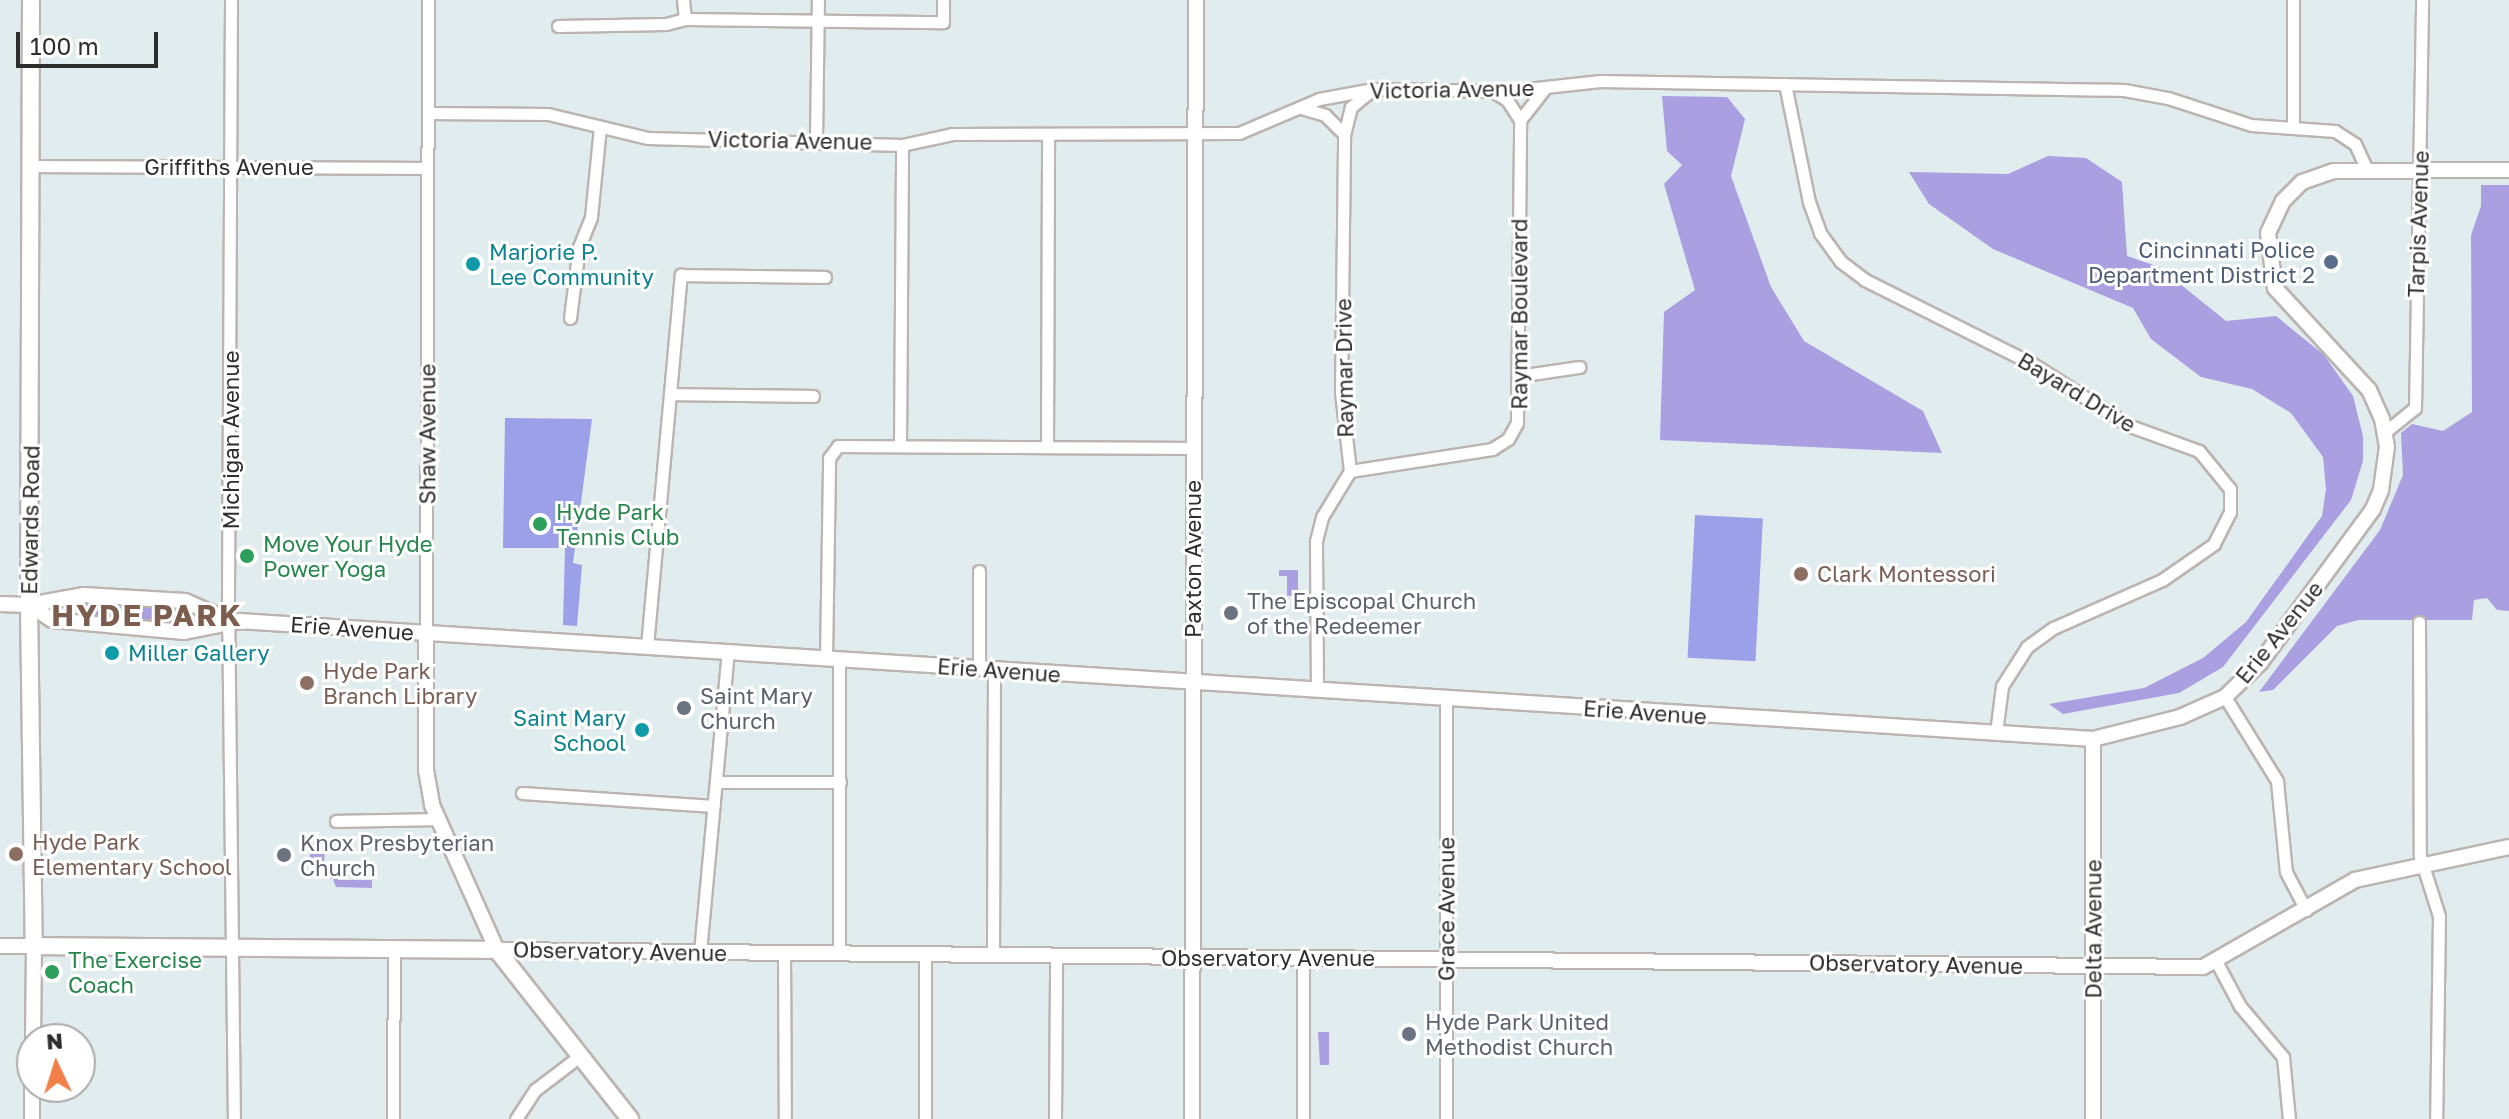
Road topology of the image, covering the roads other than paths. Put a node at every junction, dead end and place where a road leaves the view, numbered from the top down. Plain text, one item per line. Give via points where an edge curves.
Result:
1 (31, 0) edge
2 (231, 0) edge
3 (428, 0) edge
4 (683, 0) edge
5 (818, 0) edge
6 (943, 0) edge
7 (1196, 0) edge
8 (2293, 0) edge
9 (2422, 0) edge
10 (685, 19) junction
11 (817, 20) junction
12 (558, 26) dead end
13 (1785, 84) junction
14 (1547, 87) junction
15 (1373, 89) junction
16 (1491, 91) junction
17 (1301, 108) junction
18 (428, 113) junction
19 (1520, 120) junction
20 (600, 127) junction
21 (2293, 127) junction
22 (1344, 135) junction
23 (1048, 136) junction
24 (1196, 136) junction
25 (816, 140) junction
26 (902, 145) junction
27 (32, 166) junction
28 (230, 167) junction
29 (427, 168) junction
30 (2366, 168) junction
31 (2421, 169) junction
32 (2509, 170) edge
33 (825, 277) dead end
34 (570, 318) dead end
35 (1579, 367) dead end
36 (1518, 376) junction
37 (670, 394) junction
38 (813, 396) dead end
39 (2385, 432) junction
40 (900, 445) junction
41 (1047, 447) junction
42 (1192, 448) junction
43 (1350, 471) junction
44 (979, 571) dead end
45 (84, 595) junction
46 (185, 601) junction
47 (0, 604) edge
48 (29, 605) junction
49 (230, 621) junction
50 (2419, 622) dead end
51 (84, 625) junction
52 (184, 632) junction
53 (426, 633) junction
54 (647, 646) junction
55 (728, 652) junction
56 (833, 659) junction
57 (986, 669) junction
58 (1194, 681) junction
59 (1317, 689) junction
60 (2225, 697) junction
61 (1446, 699) junction
62 (1996, 733) junction
63 (2093, 739) junction
64 (716, 782) junction
65 (840, 782) junction
66 (522, 793) dead end
67 (714, 806) junction
68 (436, 819) junction
69 (336, 821) dead end
70 (2509, 847) edge
71 (2422, 866) junction
72 (2306, 910) junction
73 (0, 946) edge
74 (34, 946) junction
75 (233, 946) junction
76 (394, 949) junction
77 (497, 950) junction
78 (700, 952) junction
79 (784, 952) junction
80 (839, 953) junction
81 (925, 955) junction
82 (993, 956) junction
83 (1191, 956) junction
84 (1056, 957) junction
85 (1303, 958) junction
86 (1446, 959) junction
87 (2217, 963) junction
88 (2094, 965) junction
89 (33, 1023) edge
90 (581, 1055) junction
91 (234, 1119) edge
92 (393, 1119) edge
93 (516, 1119) edge
94 (630, 1119) edge
95 (785, 1119) edge
96 (925, 1119) edge
97 (1055, 1119) edge
98 (1192, 1119) edge
99 (1303, 1119) edge
100 (1446, 1119) edge
101 (2093, 1119) edge
102 (2289, 1119) edge
103 (2436, 1119) edge

1 - 27 main road, Edwards Road
2 - 28 street, Michigan Avenue
3 - 18 street, Shaw Avenue
4 - 10 street
5 - 11 street
6 - 11 street via 943,22
7 - 24 street, Paxton Avenue
8 - 21 street
9 - 31 street, Tarpis Avenue
10 - 11 street
10 - 12 street
11 - 25 street
13 - 14 street, Victoria Avenue via 1600,81
13 - 21 street, Victoria Avenue via 2124,90 2251,125
13 - 62 street, Bayard Drive via 1820,233 1847,267 2031,363 2130,426 2199,451 2230,489 2230,512 2214,544 2162,580 2053,628 2027,647 2002,686
14 - 16 street, Victoria Avenue
14 - 19 street
15 - 16 street, Victoria Avenue
15 - 17 street, Victoria Avenue via 1345,92
15 - 22 street, Raymar Drive via 1351,107
16 - 19 street via 1507,100
17 - 22 street via 1325,115
17 - 24 street, Victoria Avenue via 1239,133
18 - 20 street, Victoria Avenue via 548,114
18 - 29 street, Shaw Avenue
19 - 36 street, Raymar Boulevard
20 - 25 street, Victoria Avenue via 648,138
20 - 34 street via 591,217 579,247
21 - 30 street, Victoria Avenue via 2347,137
22 - 43 street, Raymar Drive via 1341,392
23 - 24 street, Victoria Avenue
23 - 26 street, Victoria Avenue via 952,134
23 - 41 street
24 - 42 street, Paxton Avenue
25 - 26 street, Victoria Avenue
26 - 40 street
27 - 28 street, Griffiths Avenue
27 - 48 main road, Edwards Road
28 - 29 street, Griffiths Avenue
28 - 49 street, Michigan Avenue
29 - 53 street, Shaw Avenue
30 - 31 street, Erie Avenue
30 - 39 street, Erie Avenue via 2302,182 2276,211 2267,253 2275,288 2369,390
31 - 32 street, Erie Avenue
31 - 39 street, Tarpis Avenue via 2415,184 2415,408
33 - 37 street via 681,275
35 - 36 street
36 - 43 street, Raymar Boulevard via 1517,423 1500,445
37 - 38 street
37 - 54 street
39 - 60 street, Erie Avenue via 2384,475 2373,509 2260,663
40 - 41 street
40 - 56 street via 846,443 832,452
41 - 42 street
42 - 58 street, Paxton Avenue
43 - 59 street via 1322,517 1316,541
44 - 57 street
45 - 46 street, Erie Avenue
45 - 48 street, Erie Avenue
45 - 51 street via 75,616
46 - 49 street, Erie Avenue
46 - 52 street via 193,621
47 - 48 street, Erie Avenue
48 - 51 street, Erie Avenue via 46,619
48 - 74 main road, Edwards Road
49 - 52 street, Erie Avenue
49 - 53 street, Erie Avenue
49 - 75 street, Michigan Avenue
50 - 71 street
51 - 52 street, Erie Avenue
53 - 54 street, Erie Avenue
53 - 68 street, Shaw Avenue via 426,770
54 - 55 street, Erie Avenue
55 - 56 street, Erie Avenue
55 - 64 street
56 - 57 street, Erie Avenue
56 - 65 street
57 - 58 street, Erie Avenue
57 - 82 street
58 - 59 street, Erie Avenue
58 - 83 street, Paxton Avenue
59 - 61 street, Erie Avenue
60 - 63 street, Erie Avenue via 2180,717
60 - 72 street via 2277,781 2286,872
61 - 62 street, Erie Avenue
61 - 86 street, Grace Avenue
62 - 63 street, Erie Avenue
63 - 88 street, Delta Avenue
64 - 65 street
64 - 67 street
65 - 80 street
66 - 67 street
67 - 78 street
68 - 69 street
68 - 77 street, Shaw Avenue
70 - 71 street, Observatory Avenue
71 - 72 street, Observatory Avenue via 2355,880
71 - 103 street via 2439,916
72 - 87 street, Observatory Avenue
73 - 74 street, Observatory Avenue
74 - 75 main road, Observatory Avenue
74 - 89 street, Edwards Road
75 - 76 main road, Observatory Avenue
75 - 91 street, Michigan Avenue
76 - 77 main road, Observatory Avenue
76 - 92 street
77 - 78 street, Observatory Avenue
77 - 90 main road
78 - 79 street, Observatory Avenue
79 - 80 street, Observatory Avenue
79 - 95 street
80 - 81 street, Observatory Avenue
81 - 82 street, Observatory Avenue
81 - 96 street
82 - 84 street, Observatory Avenue
83 - 84 street, Observatory Avenue
83 - 85 street, Observatory Avenue
83 - 98 street, Paxton Avenue
84 - 97 street
85 - 86 street, Observatory Avenue
85 - 99 street
86 - 88 street, Observatory Avenue
86 - 100 street, Grace Avenue
87 - 88 street, Observatory Avenue
87 - 102 street via 2240,1006 2283,1057
88 - 101 street, Delta Avenue
90 - 93 street via 535,1090
90 - 94 main road

